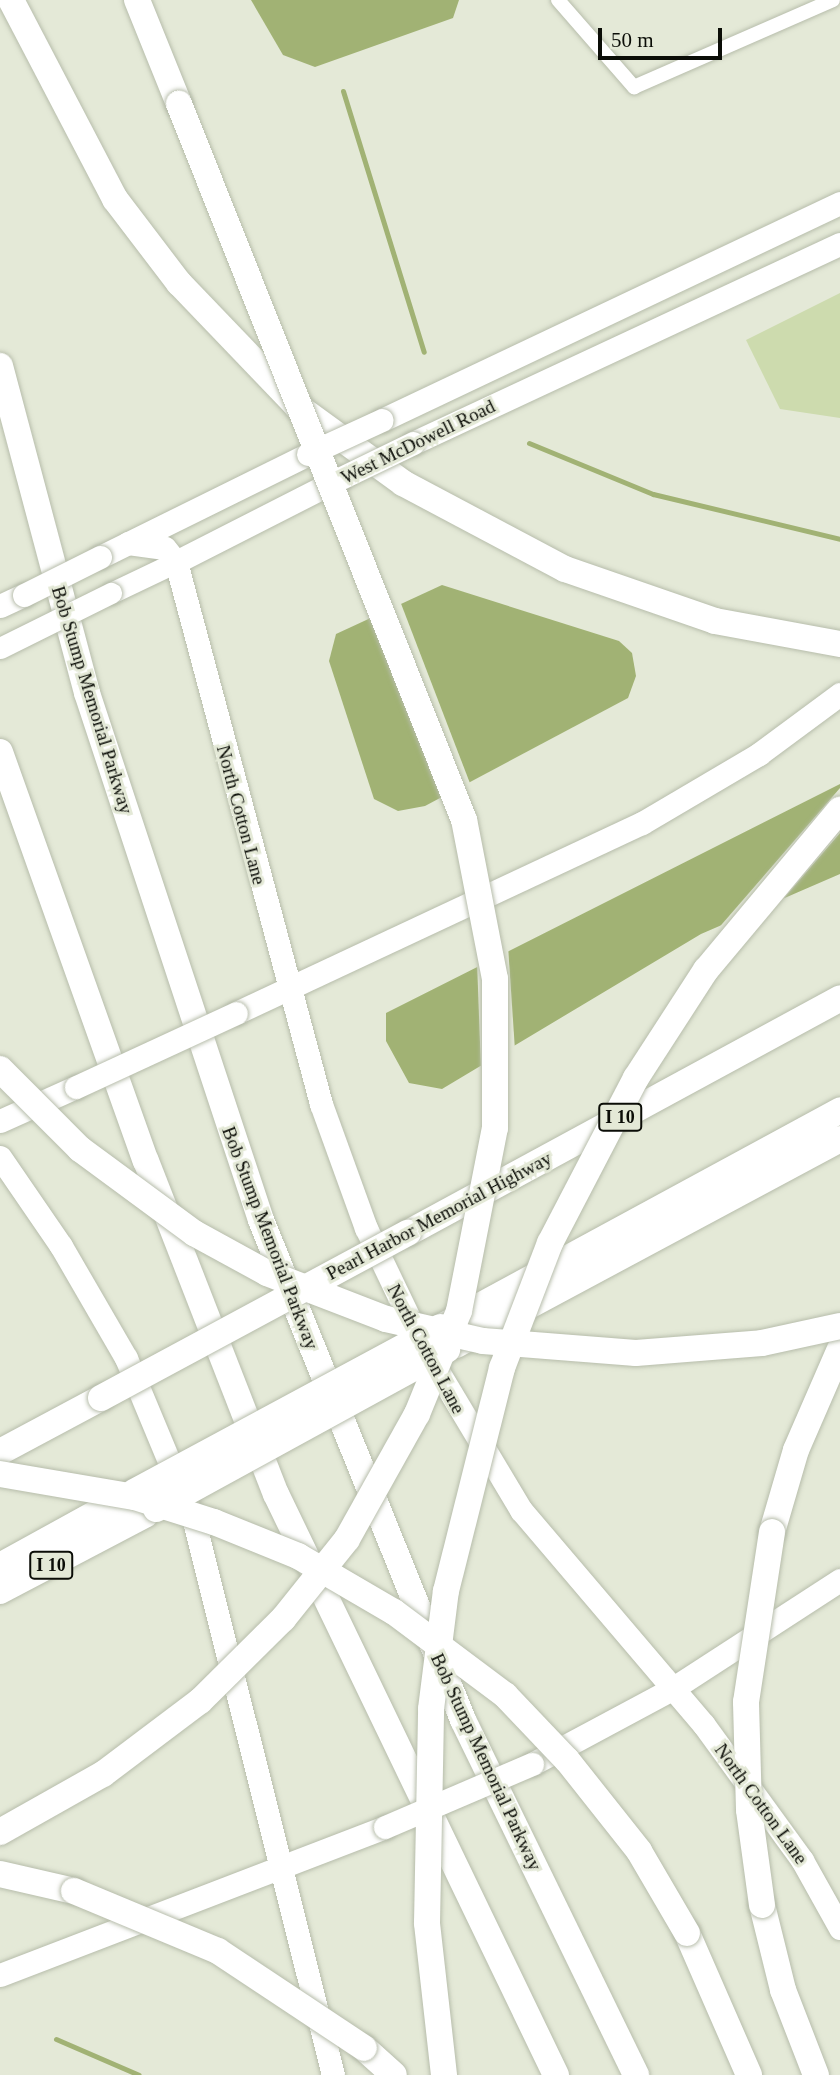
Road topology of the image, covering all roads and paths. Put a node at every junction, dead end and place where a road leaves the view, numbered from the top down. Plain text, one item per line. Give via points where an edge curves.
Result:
1 (11, 0) edge
2 (137, 0) edge
3 (558, 0) edge
4 (833, 0) edge
5 (840, 203) edge
6 (840, 244) edge
7 (0, 366) edge
8 (128, 543) junction
9 (176, 562) junction
10 (0, 606) edge
11 (840, 644) edge
12 (0, 648) edge
13 (840, 694) edge
14 (0, 752) edge
15 (840, 810) edge
16 (288, 990) junction
17 (840, 998) edge
18 (0, 1069) edge
19 (840, 1110) edge
20 (0, 1121) edge
21 (840, 1139) edge
22 (0, 1157) edge
23 (840, 1326) edge
24 (446, 1337) junction
25 (840, 1349) edge
26 (0, 1452) edge
27 (0, 1474) edge
28 (139, 1504) junction
29 (0, 1566) edge
30 (840, 1580) edge
31 (0, 1591) edge
32 (672, 1689) junction
33 (0, 1832) edge
34 (282, 1866) junction
35 (0, 1874) edge
36 (840, 1928) edge
37 (0, 1975) edge
38 (333, 2075) edge
39 (394, 2075) edge
40 (444, 2075) edge
41 (556, 2075) edge
42 (636, 2075) edge
43 (750, 2075) edge
44 (816, 2075) edge

1 - 11 highway via 116,199 179,283 297,407 403,483 565,569 715,621
2 - 33 highway, bridge via 464,820 495,979 495,1128 459,1311 417,1414 347,1539 283,1619 200,1701 103,1773
3 - 4 street via 634,87
5 - 8 main road, West McDowell Road, bridge
6 - 9 main road, West McDowell Road, bridge via 413,443
7 - 42 highway, Bob Stump Memorial Parkway via 87,693 261,1220 463,1720
8 - 9 main road via 165,548
8 - 10 main road, West McDowell Road, bridge
9 - 12 main road, West McDowell Road, bridge
9 - 16 main road, North Cotton Lane
13 - 16 main road via 759,754 642,823
14 - 41 highway via 146,1161 276,1494
15 - 40 highway, bridge via 713,961 636,1078 550,1243 502,1368 446,1591 431,1709 427,1923
16 - 20 main road, bridge
16 - 32 main road, North Cotton Lane via 346,1181 440,1379 521,1510
17 - 26 highway, Pearl Harbor Memorial Highway / I 10, bridge
18 - 23 highway, bridge via 80,1149 184,1226 267,1273 386,1319 494,1343 636,1353 762,1343
19 - 24 highway
21 - 24 highway, I 10
22 - 34 main road via 99,1308 172,1462 210,1568
24 - 28 highway, I 10, bridge
25 - 44 highway, bridge via 796,1450 772,1532 746,1702 749,1810 762,1905 783,1990
27 - 43 highway, bridge via 135,1497 298,1556 394,1612 505,1695 567,1760 639,1851 687,1933
28 - 29 highway
28 - 31 highway, I 10
30 - 32 main road
32 - 34 main road, bridge via 532,1764
32 - 36 main road, North Cotton Lane via 784,1833
34 - 37 main road
34 - 38 main road
35 - 39 highway, bridge via 74,1891 218,1951 365,2048

